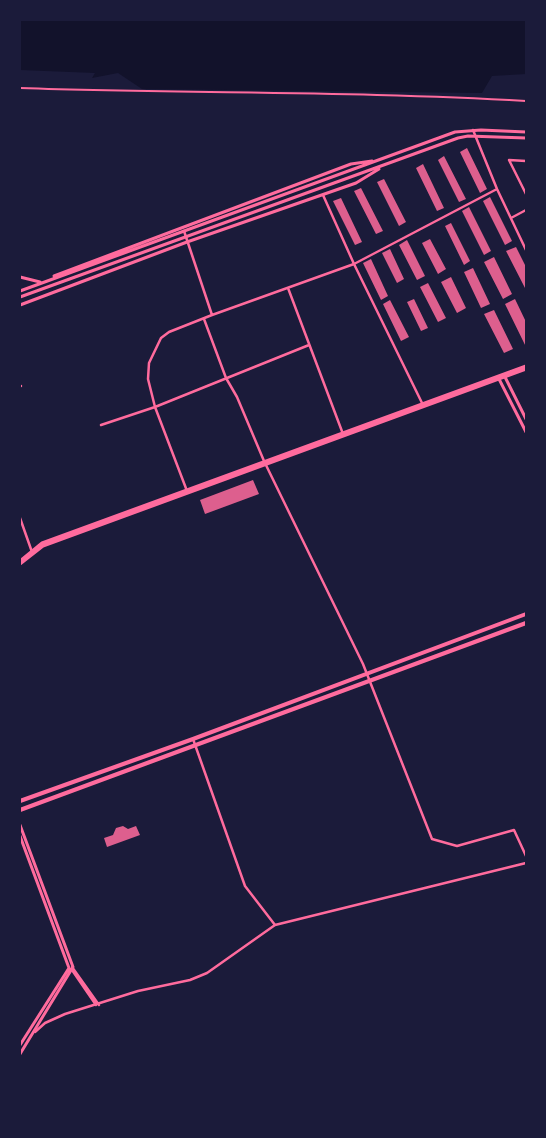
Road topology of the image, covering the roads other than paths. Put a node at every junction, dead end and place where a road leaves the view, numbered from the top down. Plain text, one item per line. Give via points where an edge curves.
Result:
1 (20, 88) edge
2 (526, 101) edge
3 (473, 130) junction
4 (526, 132) edge
5 (475, 136) junction
6 (526, 138) edge
7 (383, 159) junction
8 (526, 161) edge
9 (386, 165) junction
10 (497, 189) junction
11 (323, 194) junction
12 (526, 194) edge
13 (526, 210) edge
14 (510, 218) junction
15 (183, 228) junction
16 (188, 242) junction
17 (526, 250) edge
18 (354, 264) junction
19 (20, 277) edge
20 (40, 282) junction
21 (288, 288) junction
22 (20, 291) edge
23 (20, 297) edge
24 (20, 305) edge
25 (212, 315) junction
26 (204, 318) junction
27 (309, 345) junction
28 (526, 368) edge
29 (504, 376) junction
30 (226, 378) junction
31 (499, 378) junction
32 (423, 405) junction
33 (154, 406) junction
34 (526, 418) edge
35 (102, 425) dead end
36 (526, 432) edge
37 (343, 434) junction
38 (264, 463) junction
39 (187, 491) junction
40 (20, 518) edge
41 (32, 552) junction
42 (20, 563) edge
43 (526, 614) edge
44 (526, 623) edge
45 (367, 673) junction
46 (370, 680) junction
47 (193, 739) junction
48 (195, 746) junction
49 (20, 801) edge
50 (20, 810) edge
51 (20, 825) edge
52 (20, 836) edge
53 (526, 856) edge
54 (526, 863) edge
55 (275, 926) junction
56 (71, 968) junction
57 (98, 1005) junction
58 (33, 1033) junction
59 (20, 1045) edge
60 (20, 1054) edge

1 - 2 street
3 - 4 main road
3 - 5 street
3 - 7 main road via 455,132
5 - 6 main road
5 - 9 main road via 458,138
5 - 10 street
7 - 15 main road via 351,164
7 - 22 main road
8 - 12 street via 509,160
9 - 11 main road via 356,182
9 - 23 main road
10 - 14 street
10 - 18 street
11 - 16 main road
11 - 18 street
13 - 14 street
14 - 17 street
15 - 16 street
15 - 20 main road
16 - 24 main road
16 - 25 street
18 - 21 street
18 - 32 street
19 - 20 main road
20 - 22 main road
21 - 25 street
21 - 27 street
25 - 26 street
26 - 30 street
26 - 33 street via 169,332 155,347 148,379
27 - 30 street
27 - 37 street
28 - 29 main road
29 - 31 main road
29 - 34 main road
30 - 33 street
30 - 38 street
31 - 32 main road
31 - 36 main road
32 - 37 main road
33 - 35 street
33 - 39 street
37 - 38 main road
38 - 39 main road
38 - 45 street
39 - 41 main road via 42,543
40 - 41 street
41 - 42 main road
43 - 45 main road
44 - 46 main road
45 - 46 street
45 - 47 main road
46 - 48 main road
46 - 53 street via 432,839 457,846 514,830
47 - 48 street
47 - 49 main road
48 - 50 main road
48 - 55 street via 245,886
51 - 56 main road
52 - 56 main road
54 - 55 street
55 - 57 street via 207,973
56 - 57 street
56 - 58 main road
56 - 59 main road
57 - 58 street via 65,1014
58 - 60 main road

